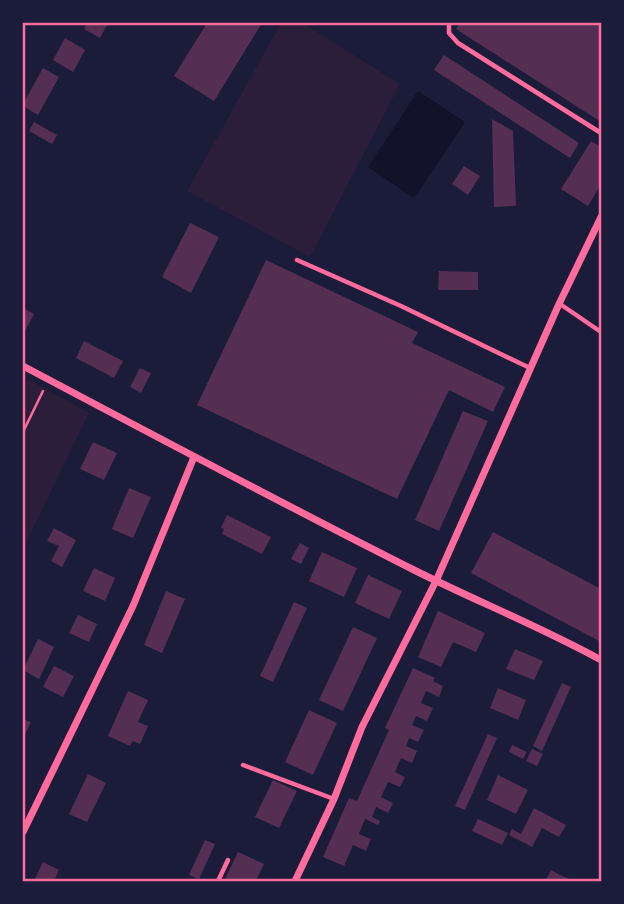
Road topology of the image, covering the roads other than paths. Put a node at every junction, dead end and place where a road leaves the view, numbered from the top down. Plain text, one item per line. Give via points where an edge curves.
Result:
1 (449, 23) edge
2 (601, 133) edge
3 (601, 216) edge
4 (296, 260) dead end
5 (559, 304) junction
6 (601, 332) edge
7 (23, 366) edge
8 (531, 369) junction
9 (194, 457) junction
10 (436, 581) junction
11 (601, 660) edge
12 (243, 765) dead end
13 (334, 799) junction
14 (23, 832) edge
15 (228, 860) dead end
16 (219, 881) edge
17 (295, 881) edge

1 - 2 lane via 449,33 458,43
3 - 5 street
4 - 8 lane
5 - 6 lane
5 - 8 street
7 - 9 street
8 - 10 street
9 - 10 street
9 - 14 street via 132,606
10 - 11 street
10 - 13 street via 362,727
12 - 13 lane
13 - 17 street
15 - 16 lane

